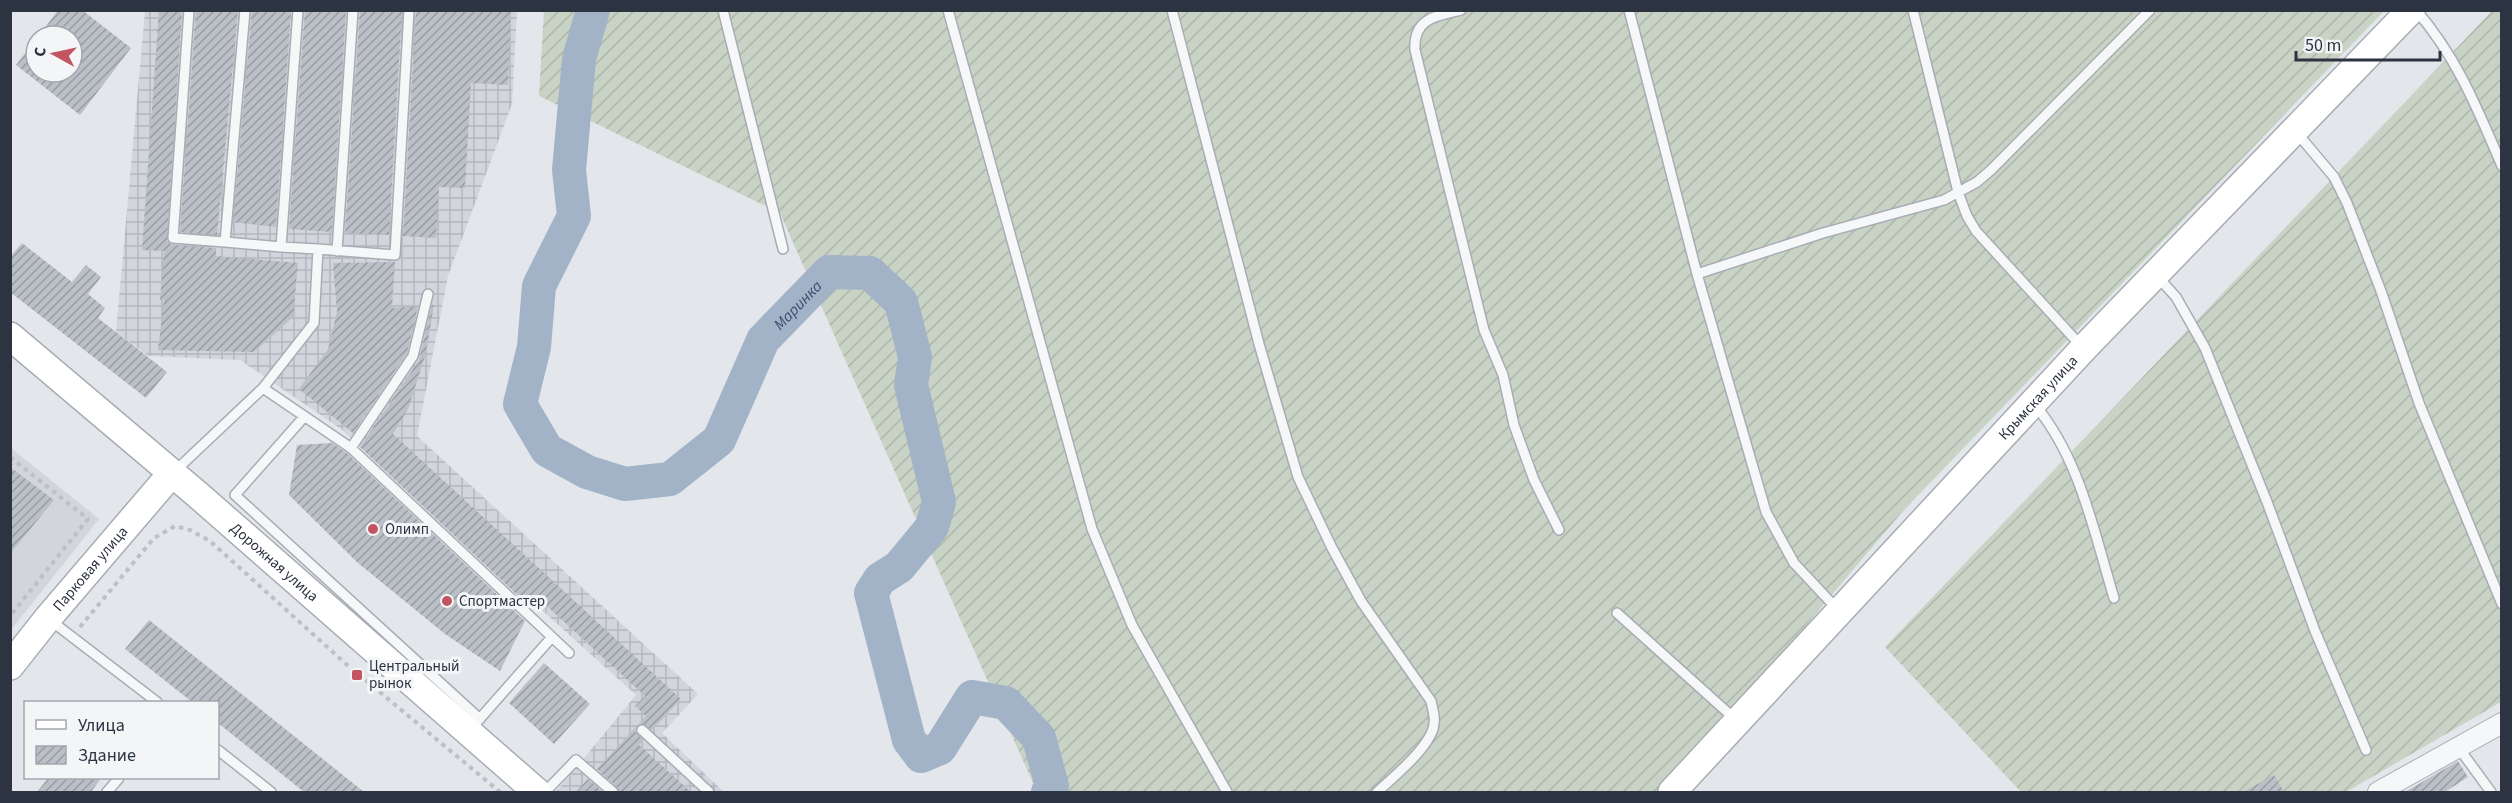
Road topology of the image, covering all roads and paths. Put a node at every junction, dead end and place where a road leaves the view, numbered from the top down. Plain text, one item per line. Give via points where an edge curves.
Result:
1 (189, 10) edge
2 (245, 10) edge
3 (298, 10) edge
4 (353, 10) edge
5 (409, 10) edge
6 (723, 10) edge
7 (948, 10) edge
8 (1172, 10) edge
9 (1461, 10) edge
10 (1629, 10) edge
11 (1913, 10) edge
12 (2150, 10) edge
13 (2412, 10) edge
14 (2416, 10) edge
15 (2294, 129) junction
16 (2502, 166) edge
17 (1958, 192) junction
18 (225, 242) junction
19 (281, 246) junction
20 (318, 249) junction
21 (783, 249) dead end
22 (337, 251) junction
23 (1697, 274) junction
24 (2155, 274) junction
25 (428, 294) dead end
26 (10, 336) edge
27 (2084, 348) junction
28 (263, 388) junction
29 (2033, 403) junction
30 (304, 417) junction
31 (351, 448) junction
32 (10, 457) edge
33 (172, 473) junction
34 (1559, 530) dead end
35 (2114, 598) dead end
36 (2502, 604) edge
37 (1840, 611) junction
38 (1617, 612) dead end
39 (10, 616) edge
40 (48, 618) junction
41 (72, 637) junction
42 (552, 637) junction
43 (569, 653) dead end
44 (10, 666) edge
45 (156, 701) edge
46 (1738, 721) junction
47 (2502, 723) edge
48 (474, 725) junction
49 (642, 730) dead end
50 (2458, 747) junction
51 (2366, 750) dead end
52 (219, 751) edge
53 (117, 779) edge
54 (107, 792) edge
55 (271, 792) edge
56 (500, 792) edge
57 (537, 792) edge
58 (545, 792) edge
59 (613, 792) edge
60 (709, 792) edge
61 (1227, 792) edge
62 (1377, 792) edge
63 (1672, 792) edge
64 (2378, 792) edge
65 (2491, 792) edge

1 - 18 lane via 173,238
2 - 18 lane
3 - 19 lane
4 - 22 lane
5 - 22 lane via 395,255
6 - 21 lane
7 - 61 lane via 1092,529 1132,625
8 - 62 lane via 1259,344 1298,477 1361,601 1431,701 1434,716 1425,743
9 - 34 lane via 1426,20 1417,32 1415,50 1484,330 1503,375 1514,425 1534,480
10 - 23 lane
11 - 17 lane
12 - 17 lane via 1991,170
13 - 15 main road, Крымская улица
14 - 16 lane via 2466,84
15 - 24 main road, Крымская улица
15 - 36 lane via 2325,165 2344,196 2419,403
17 - 23 lane via 1944,200 1823,233
17 - 27 lane via 1976,231
18 - 19 lane
19 - 20 lane
20 - 22 lane
20 - 28 lane via 314,323
23 - 37 lane via 1766,512 1794,563
24 - 27 main road, Крымская улица
24 - 51 lane via 2175,297 2205,348 2315,631
25 - 31 lane via 413,356
26 - 33 main road, Дорожная улица
27 - 29 main road, Крымская улица
28 - 30 lane
28 - 33 lane
29 - 35 lane via 2056,434 2073,468
29 - 37 main road, Крымская улица
30 - 31 lane
30 - 48 lane via 235,495
31 - 42 lane
32 - 39 path via 88,519
33 - 40 main road, Парковая улица
33 - 48 main road, Дорожная улица
37 - 46 main road, Крымская улица
38 - 46 lane
40 - 41 lane
40 - 44 main road, Парковая улица
41 - 45 lane
41 - 56 path via 154,538 175,526 190,530 210,541 346,664
42 - 43 lane
42 - 48 lane
46 - 63 main road, Крымская улица
47 - 50 street
48 - 57 main road, Дорожная улица
49 - 60 lane
50 - 64 street
50 - 65 lane
52 - 55 lane
53 - 54 lane
58 - 59 lane via 576,760

